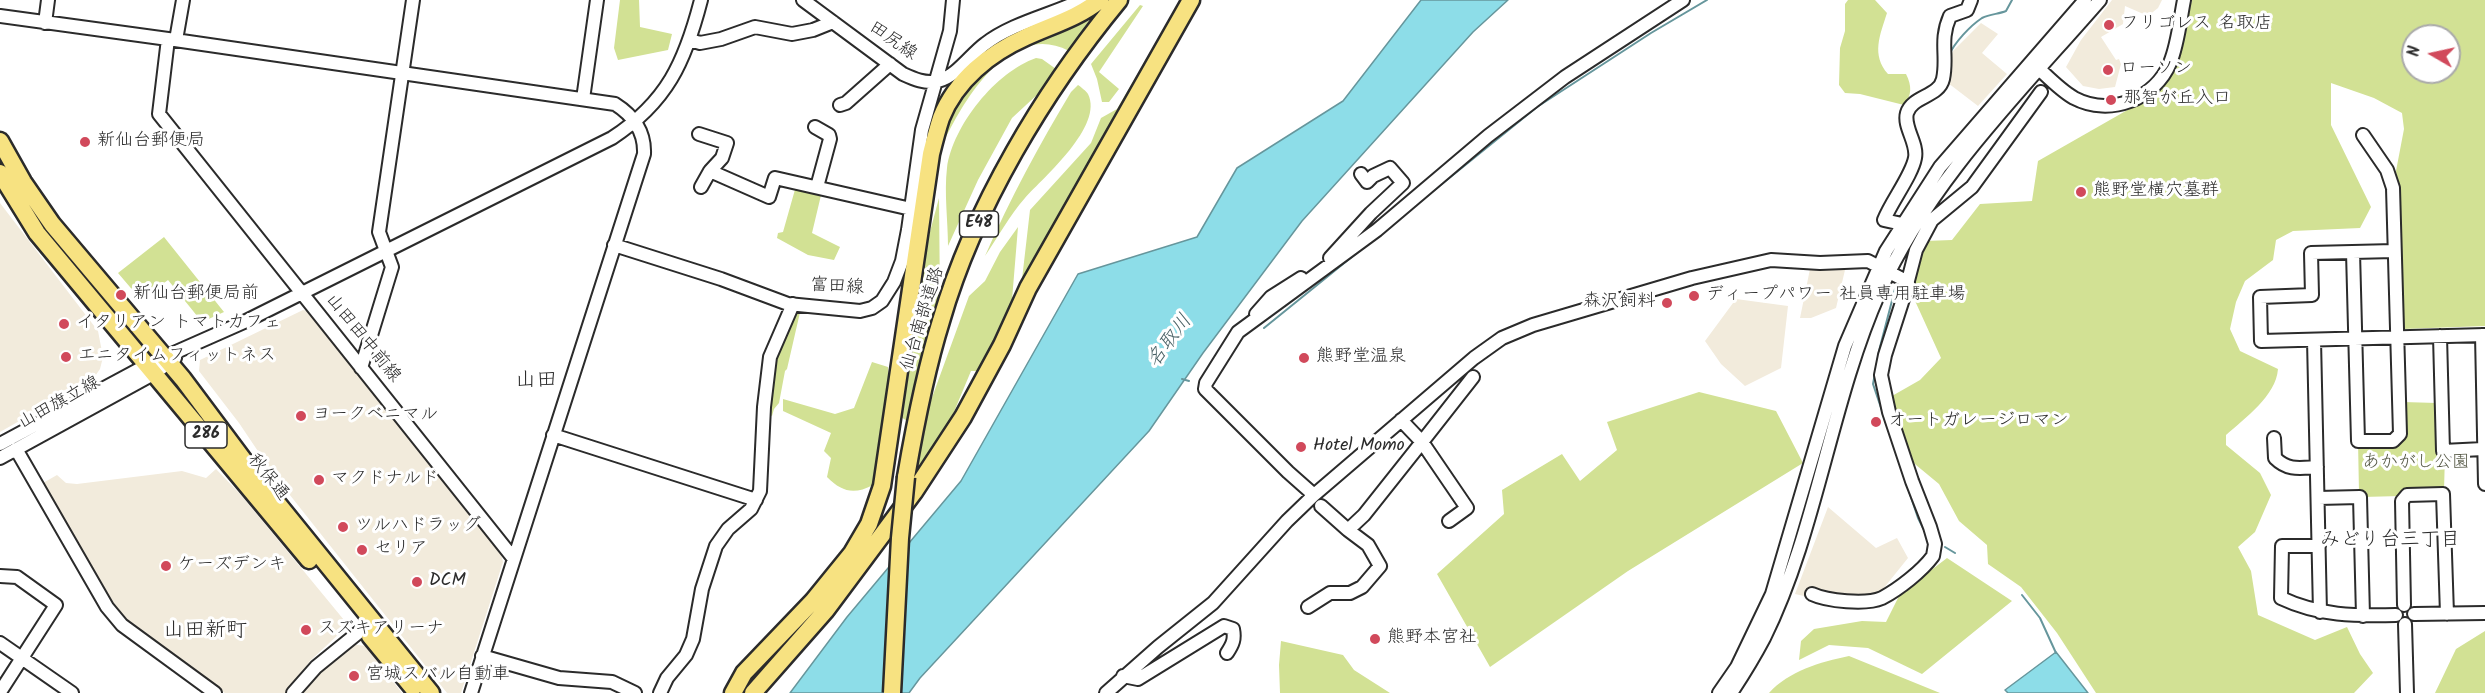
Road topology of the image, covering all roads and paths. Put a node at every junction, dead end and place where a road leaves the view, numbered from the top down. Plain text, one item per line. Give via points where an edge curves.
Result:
1 (48, 0) edge
2 (183, 0) edge
3 (413, 0) edge
4 (597, 0) edge
5 (701, 0) edge
6 (953, 0) edge
7 (1082, 0) edge
8 (1100, 0) edge
9 (1119, 0) edge
10 (1191, 0) edge
11 (1683, 0) edge
12 (1971, 0) edge
13 (2085, 0) edge
14 (2100, 0) edge
15 (2184, 0) edge
16 (809, 2) edge
17 (0, 16) edge
18 (45, 22) junction
19 (833, 22) junction
20 (172, 39) junction
21 (690, 40) junction
22 (890, 64) junction
23 (2036, 66) junction
24 (402, 73) junction
25 (936, 82) junction
26 (2041, 92) dead end
27 (583, 99) junction
28 (840, 105) dead end
29 (636, 122) junction
30 (815, 127) dead end
31 (699, 134) dead end
32 (2363, 135) dead end
33 (0, 141) edge
34 (710, 171) junction
35 (0, 172) edge
36 (1361, 174) dead end
37 (701, 187) dead end
38 (817, 187) junction
39 (911, 209) junction
40 (1927, 217) junction
41 (1902, 224) junction
42 (614, 244) junction
43 (386, 250) junction
44 (2394, 251) junction
45 (2353, 252) junction
46 (1884, 268) junction
47 (1908, 282) junction
48 (297, 288) junction
49 (793, 304) junction
50 (1241, 330) junction
51 (2483, 335) edge
52 (2440, 336) junction
53 (2355, 338) junction
54 (2398, 338) junction
55 (2314, 340) junction
56 (159, 365) junction
57 (361, 368) junction
58 (1473, 377) dead end
59 (1401, 420) junction
60 (553, 435) junction
61 (2274, 438) dead end
62 (1422, 442) junction
63 (0, 444) edge
64 (16, 449) junction
65 (2483, 449) junction
66 (0, 458) edge
67 (2317, 467) junction
68 (2485, 483) edge
69 (2318, 498) junction
70 (756, 500) junction
71 (1317, 501) junction
72 (1449, 521) dead end
73 (1348, 530) junction
74 (2319, 546) junction
75 (514, 559) junction
76 (0, 576) edge
77 (1812, 594) dead end
78 (1308, 607) dead end
79 (2320, 612) junction
80 (2485, 613) edge
81 (2447, 614) junction
82 (2405, 615) junction
83 (2363, 616) junction
84 (364, 628) junction
85 (0, 643) edge
86 (1227, 653) dead end
87 (482, 656) junction
88 (22, 658) junction
89 (1123, 676) junction
90 (64, 691) edge
91 (0, 692) edge
92 (215, 693) edge
93 (293, 693) edge
94 (418, 693) edge
95 (431, 693) edge
96 (471, 693) edge
97 (635, 693) edge
98 (660, 693) edge
99 (733, 693) edge
100 (753, 693) edge
101 (892, 693) edge
102 (1106, 693) edge
103 (1719, 693) edge
104 (1731, 693) edge
105 (2407, 693) edge

1 - 18 street
2 - 20 street, 山田田中前線
3 - 24 street
4 - 27 street
5 - 21 street
6 - 25 street, 富田線 via 950,31
7 - 25 street via 987,42 954,72
8 - 99 highway via 984,61 955,93 941,117 931,154 882,486 870,524 852,554 744,673
9 - 101 highway, 仙台南部道路 / E48, bridge via 1041,107 973,235 941,320 906,477
10 - 100 highway via 1028,288 958,426 826,610
11 - 50 street via 1565,77 1377,230
12 - 41 street via 1967,10 1950,16 1947,24 1940,87 1907,112 1915,157 1884,220
13 - 23 street
14 - 23 street
15 - 23 street via 2171,62 2157,83 2132,101 2105,106 2076,99
16 - 19 street, 田尻線
17 - 18 street
18 - 20 street
19 - 21 street via 792,34 755,27 722,39 700,43
19 - 22 street, 田尻線
20 - 24 street
20 - 48 street, 山田田中前線 via 159,114
21 - 29 street via 672,79
22 - 25 street, 田尻線 via 920,81
22 - 28 street
23 - 40 street via 1937,192
23 - 41 street via 1940,167
24 - 27 street
24 - 43 street via 379,232
25 - 39 street, 富田線 via 922,130
26 - 40 street via 1972,187
27 - 29 street via 615,104
29 - 42 street via 645,140 644,154
29 - 43 street via 612,138
30 - 38 street via 831,139
31 - 34 street via 727,143 722,158
32 - 44 street via 2387,170 2393,188
33 - 56 highway, 秋保通 / 286 via 52,225
34 - 37 street
34 - 38 street via 769,197 776,178
35 - 56 highway, 秋保通 / 286 via 38,232
36 - 50 street via 1367,182 1390,168 1403,183 1329,259 1271,297
38 - 39 street
39 - 49 street, 富田線 via 902,261 882,301 860,311
40 - 46 street
40 - 47 street
41 - 46 street
42 - 49 street
42 - 60 street
43 - 48 street
43 - 57 street via 392,267
44 - 45 street
44 - 54 street
45 - 53 street
45 - 55 street via 2312,253 2313,295 2260,297 2261,341
46 - 47 street
46 - 59 street via 1868,261 1771,260 1682,280 1533,325 1492,344
46 - 103 street via 1845,346 1772,594 1737,667
46 - 104 street via 1785,586 1764,637
47 - 77 street via 1881,375 1900,448 1935,544 1934,556 1881,598 1835,601
48 - 56 street
48 - 57 street, 山田田中前線
49 - 70 street, 富田線 via 770,357 762,478
50 - 71 street via 1205,388
51 - 52 street
51 - 65 street
52 - 54 street
52 - 65 street via 2443,451
53 - 54 street
53 - 54 street via 2358,441 2393,441 2400,434
53 - 55 street
55 - 67 street
56 - 63 street, 山田旗立線
56 - 64 street, 山田旗立線
56 - 84 highway, 秋保通 / 286
56 - 95 highway, 秋保通 / 286 via 223,430 257,478
57 - 75 street, 山田田中前線
58 - 62 street
59 - 62 street
59 - 71 street
60 - 70 street
60 - 75 street
61 - 67 street via 2275,458 2283,466
62 - 72 street via 1467,508
62 - 73 street
64 - 66 street, 山田旗立線
64 - 92 street via 107,608 122,625
65 - 68 street
67 - 69 street
69 - 74 street
69 - 83 street via 2360,497
70 - 98 street via 716,546 702,590 693,639
71 - 73 street
71 - 89 street via 1287,521 1213,603
73 - 78 street via 1368,545 1380,566 1362,587 1350,593 1330,592
74 - 79 street
74 - 79 street via 2282,546 2281,598
75 - 87 street
76 - 88 street via 17,577 56,605
79 - 83 street
80 - 81 street
81 - 82 street
81 - 82 street via 2443,494 2407,495 2402,501
82 - 83 street
82 - 105 street
84 - 93 street via 316,667
84 - 94 highway, 秋保通 / 286
85 - 88 street
86 - 89 street via 1234,635 1233,629 1224,626 1138,679
87 - 96 street
87 - 97 street via 559,678 612,682
88 - 90 street
88 - 91 street
89 - 102 street

